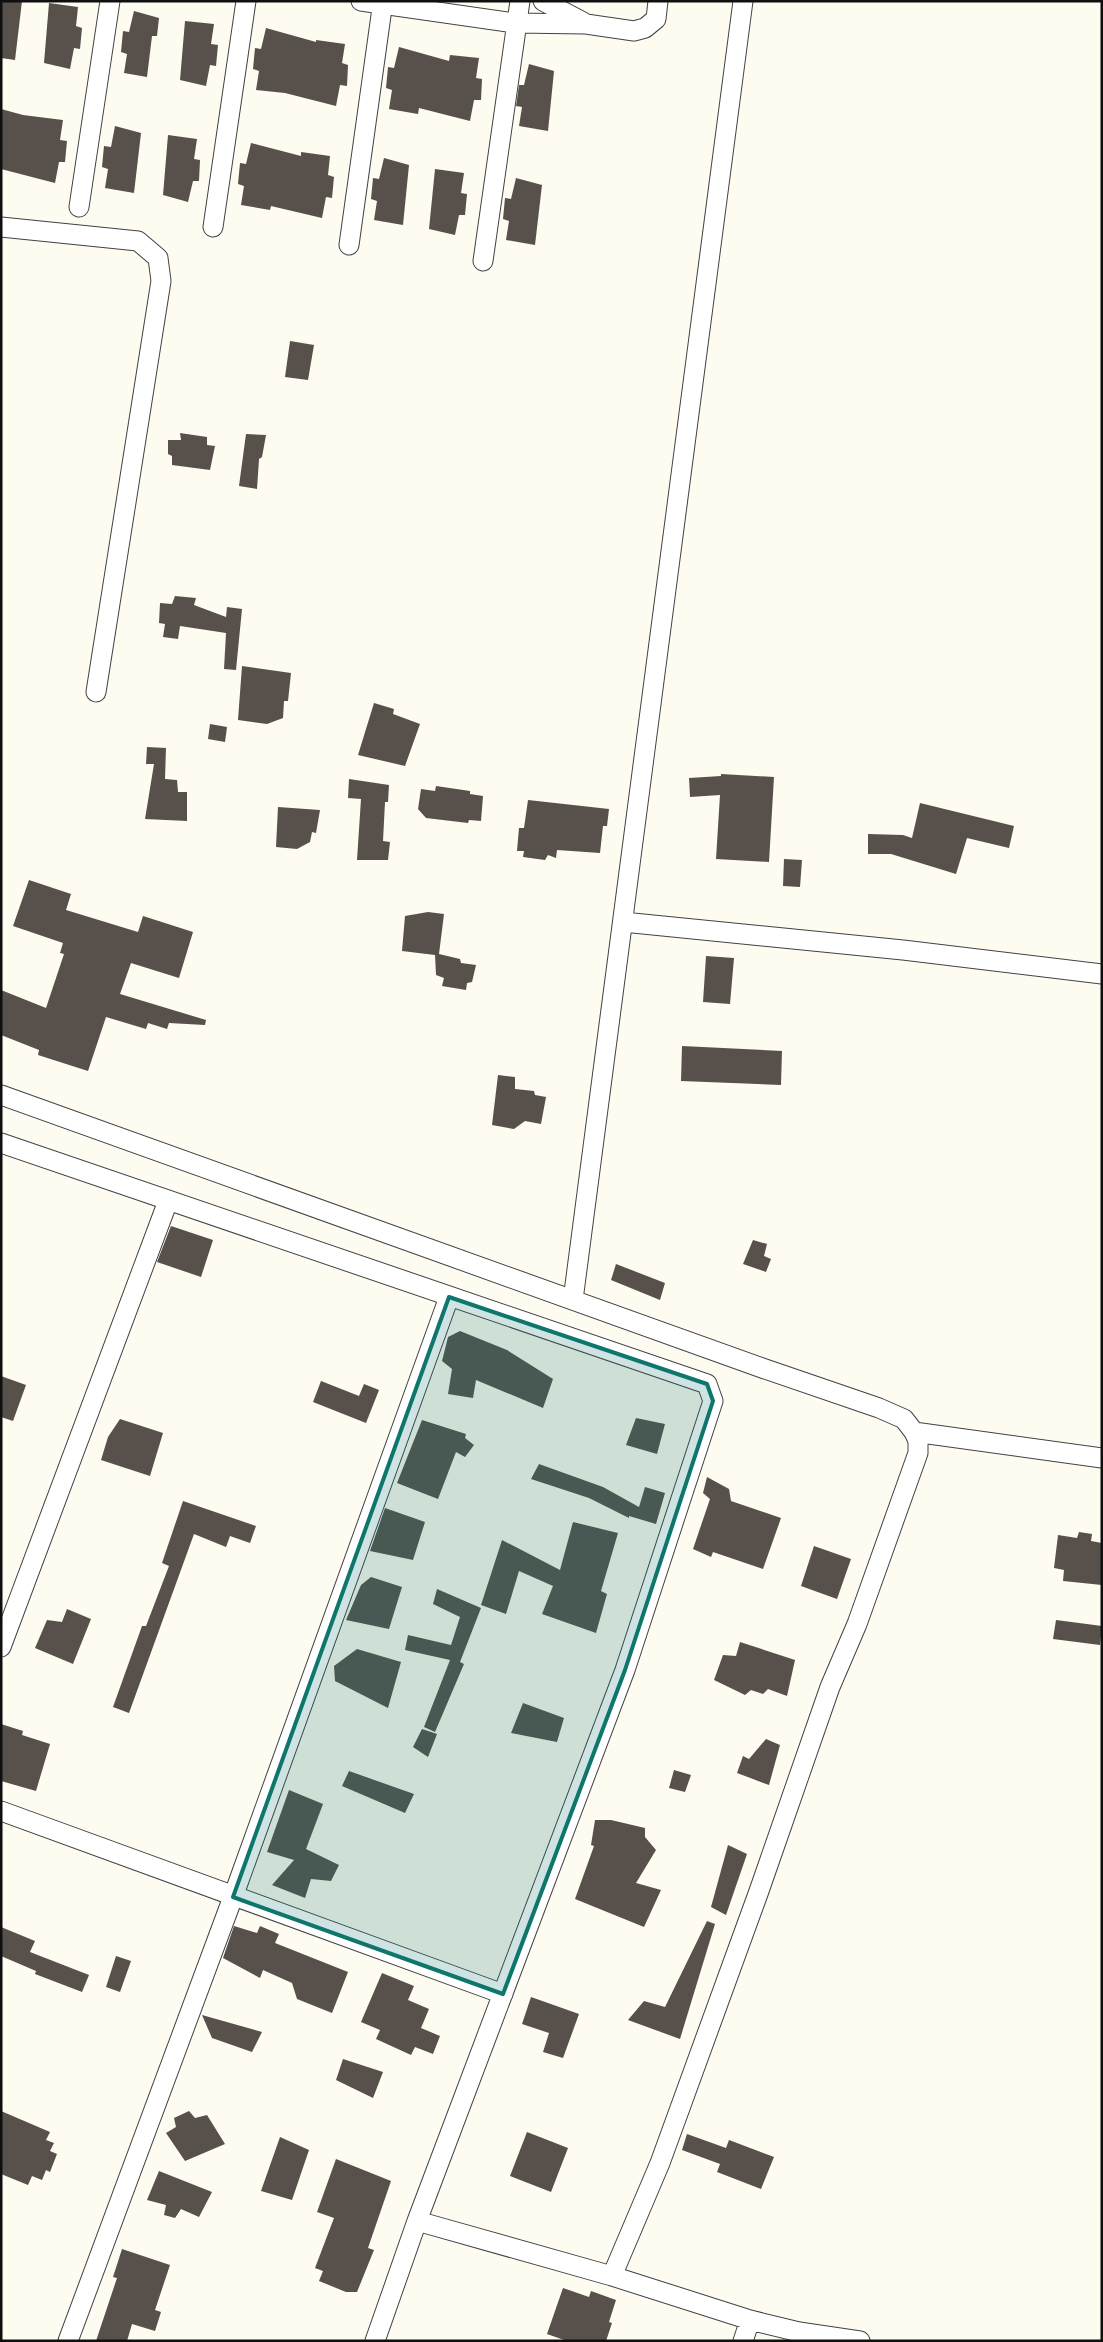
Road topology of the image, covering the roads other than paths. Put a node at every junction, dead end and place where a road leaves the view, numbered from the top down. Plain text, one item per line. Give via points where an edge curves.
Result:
1 (110, 1) edge
2 (246, 1) edge
3 (361, 1) edge
4 (520, 1) edge
5 (543, 1) edge
6 (658, 1) edge
7 (743, 1) edge
8 (382, 3) edge
9 (515, 23) junction
10 (586, 24) junction
11 (79, 207) dead end
12 (1, 227) edge
13 (213, 228) dead end
14 (349, 244) dead end
15 (483, 261) dead end
16 (96, 692) dead end
17 (623, 922) junction
18 (1102, 974) edge
19 (1, 1095) edge
20 (1, 1143) edge
21 (168, 1201) junction
22 (449, 1297) junction
23 (573, 1300) junction
24 (914, 1432) junction
25 (1102, 1458) edge
26 (1, 1647) edge
27 (1, 1811) edge
28 (233, 1897) junction
29 (503, 1994) junction
30 (417, 2221) junction
31 (612, 2276) junction
32 (750, 2320) junction
33 (68, 2341) edge
34 (375, 2341) edge
35 (743, 2341) edge
36 (860, 2341) edge

1 - 11 street
2 - 13 street
3 - 8 street
4 - 9 street
5 - 10 street
6 - 10 street via 656,19 645,28 634,31
7 - 17 street
8 - 9 street
8 - 14 street
9 - 10 street
9 - 15 street
12 - 16 street via 138,241 158,258 161,281
17 - 18 street
17 - 23 street
19 - 23 street
20 - 21 street
21 - 22 street
21 - 26 street
22 - 28 street
22 - 29 street via 707,1384 713,1401 625,1670
23 - 24 street via 879,1408 904,1419
24 - 25 street
24 - 31 street via 918,1453 902,1500 830,1687 660,2164
27 - 28 street
28 - 29 street
28 - 33 street
29 - 30 street
30 - 31 street
30 - 34 street
31 - 32 street
32 - 35 street
32 - 36 street via 799,2332

